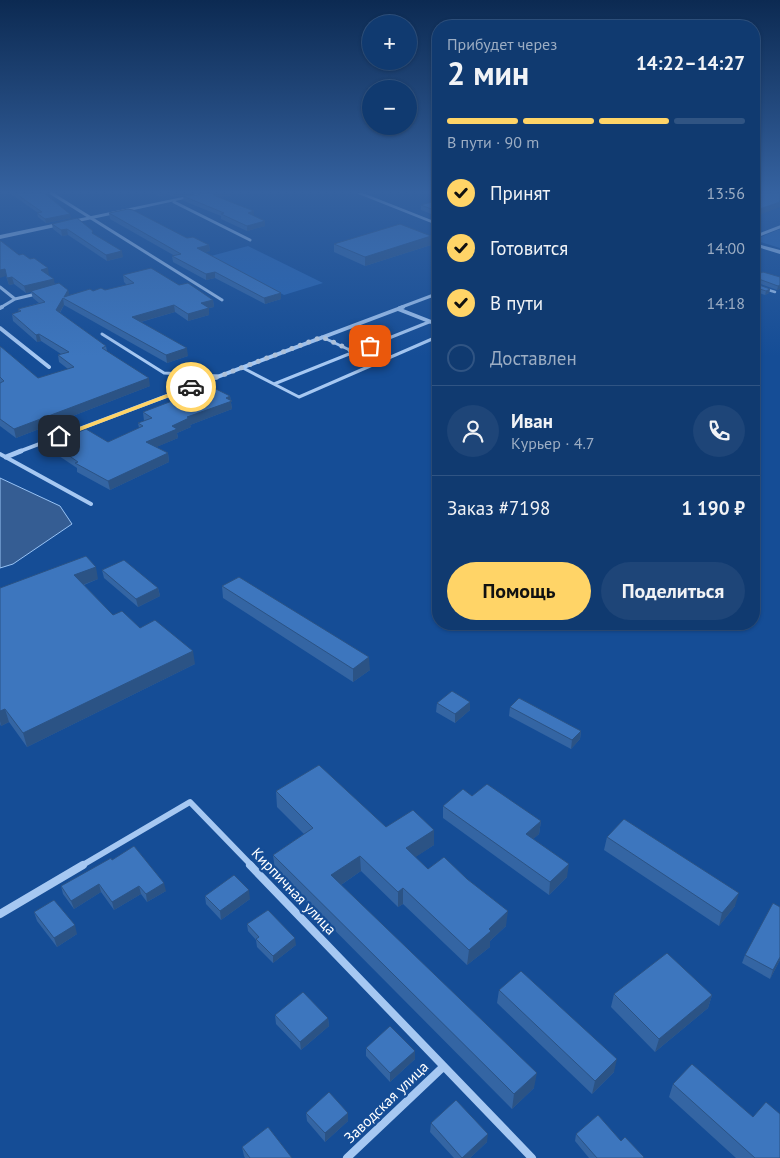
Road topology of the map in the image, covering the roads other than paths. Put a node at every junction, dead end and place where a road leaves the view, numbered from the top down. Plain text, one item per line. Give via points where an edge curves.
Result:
1 (138, 247) edge
2 (764, 247) edge
3 (780, 252) edge
4 (0, 287) edge
5 (761, 287) edge
6 (775, 292) edge
7 (40, 293) edge
8 (432, 296) edge
9 (15, 300) junction
10 (222, 300) dead end
11 (0, 308) edge
12 (398, 308) junction
13 (429, 322) junction
14 (432, 323) edge
15 (0, 328) edge
16 (102, 334) dead end
17 (322, 337) junction
18 (432, 339) edge
19 (355, 352) junction
20 (49, 367) dead end
21 (242, 368) junction
22 (220, 376) junction
23 (274, 384) junction
24 (0, 454) edge
25 (6, 457) junction
26 (91, 504) dead end
27 (0, 914) edge
28 (443, 1067) junction
29 (347, 1158) edge
30 (532, 1158) edge

1 - 10 street
2 - 3 street
4 - 9 street
5 - 6 lane
7 - 9 street
8 - 12 street
9 - 11 street
12 - 13 street
12 - 17 street
13 - 14 street
13 - 19 lane
15 - 20 street
16 - 22 lane via 164,373
17 - 19 lane
17 - 21 street
18 - 23 lane via 300,397
19 - 23 lane
21 - 22 street
21 - 23 lane
22 - 25 street
24 - 25 lane
25 - 26 lane
27 - 28 street, Кирпичная улица via 190,802
28 - 29 street, Заводская улица
28 - 30 street, Кирпичная улица

